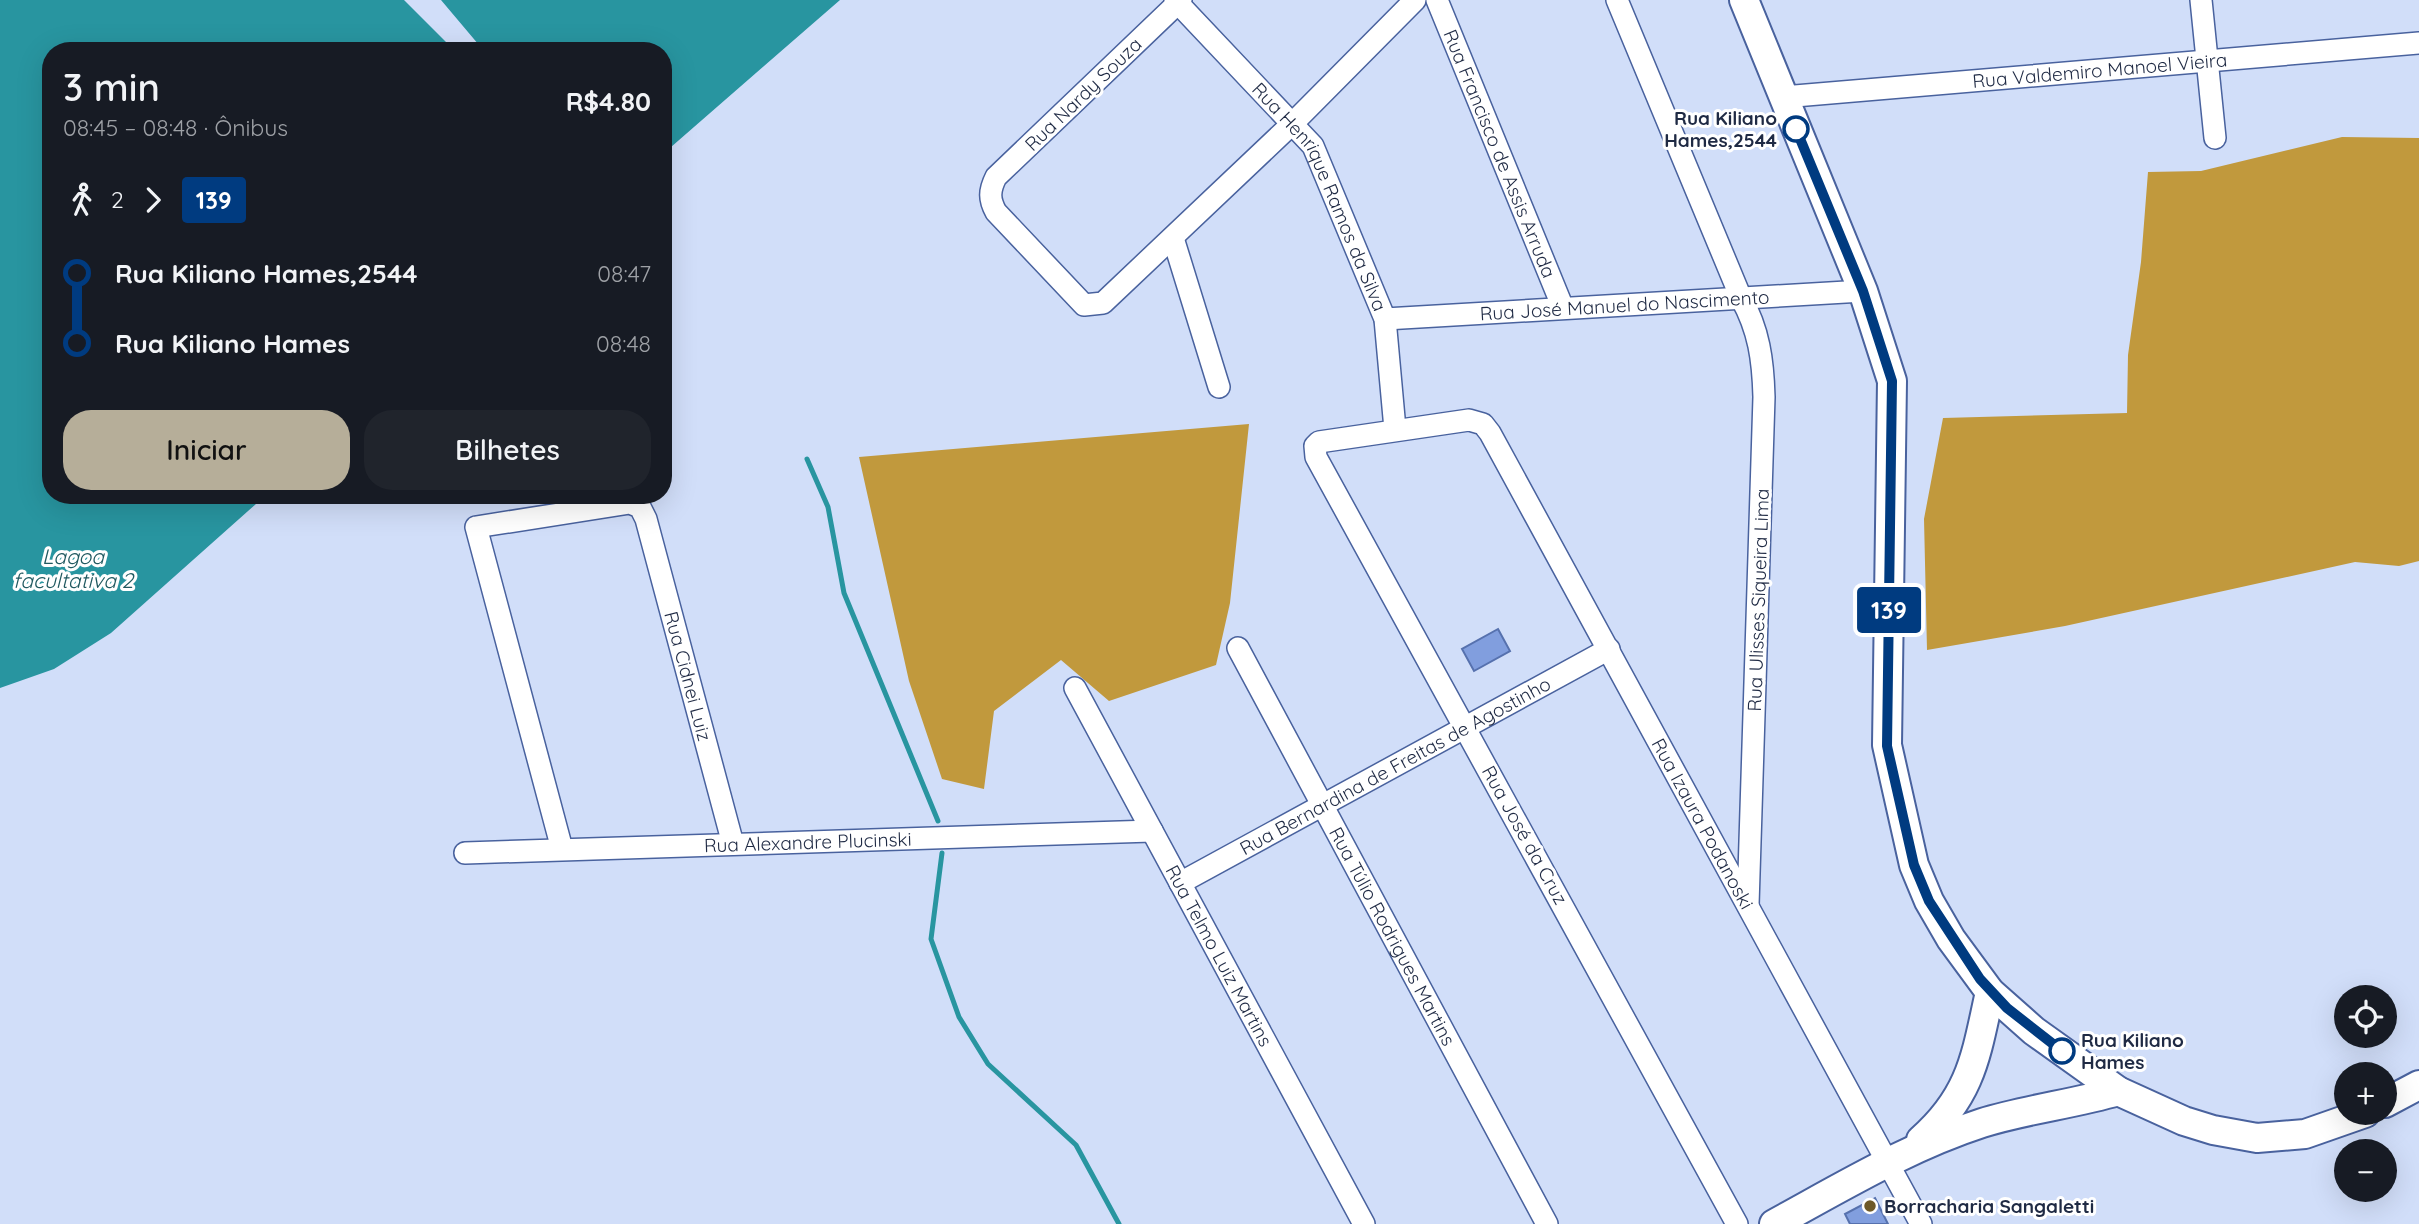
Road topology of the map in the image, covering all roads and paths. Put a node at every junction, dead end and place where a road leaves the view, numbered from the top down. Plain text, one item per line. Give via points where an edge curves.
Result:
1 (1415, 0) edge
2 (1437, 0) edge
3 (1617, 0) edge
4 (1744, 0) edge
5 (2201, 0) edge
6 (1178, 1) edge
7 (2419, 43) edge
8 (2207, 61) junction
9 (1783, 97) junction
10 (1293, 123) junction
11 (2215, 138) dead end
12 (1173, 238) junction
13 (1863, 291) junction
14 (1741, 298) junction
15 (1563, 309) junction
16 (1385, 319) junction
17 (1219, 387) dead end
18 (1395, 429) junction
19 (625, 504) edge
20 (634, 504) edge
21 (1238, 648) dead end
22 (1609, 649) junction
23 (1074, 688) dead end
24 (1466, 727) junction
25 (1322, 806) junction
26 (1152, 831) junction
27 (733, 844) junction
28 (562, 849) junction
29 (465, 853) dead end
30 (1180, 883) junction
31 (1748, 907) junction
32 (1990, 992) junction
33 (2419, 1085) edge
34 (2118, 1091) junction
35 (2397, 1097) edge
36 (2334, 1124) edge
37 (1898, 1156) junction
38 (1364, 1224) edge
39 (1547, 1224) edge
40 (1737, 1224) edge
41 (1774, 1224) edge
42 (1921, 1224) edge

1 - 10 street
2 - 15 street, Rua Francisco de Assis Arruda
3 - 14 street, Rua Ulisses Siqueira Lima
4 - 9 main road
5 - 8 street
6 - 10 street, Rua Henrique Ramos da Silva
6 - 12 street, Rua Nardy Souza via 996,177 990,190 996,212 1084,305 1103,303
7 - 8 street, Rua Valdemiro Manoel Vieira
8 - 9 street, Rua Valdemiro Manoel Vieira
8 - 11 street
9 - 13 main road
10 - 12 street
10 - 16 street, Rua Henrique Ramos da Silva via 1313,146
12 - 17 street
13 - 14 street, Rua José Manuel do Nascimento
13 - 32 main road via 1892,381 1887,746 1924,889 1951,939
14 - 15 street, Rua José Manuel do Nascimento
14 - 31 street, Rua Ulisses Siqueira Lima via 1758,336 1764,397
15 - 16 street, Rua José Manuel do Nascimento
16 - 18 street, Rua Henrique Ramos da Silva
18 - 22 street, Rua Izaura Podanoski via 1469,420 1483,424
18 - 24 street, Rua José da Cruz via 1319,442 1316,457
19 - 28 street, Rua Cidnei Luiz via 476,527
20 - 27 street, Rua Cidnei Luiz via 640,506
21 - 25 street, Rua Túlio Rodrigues Martins
22 - 24 street, Rua Bernardina de Freitas de Agostinho
22 - 31 street, Rua Izaura Podanoski
23 - 26 street, Rua Telmo Luiz Martins
24 - 25 street, Rua Bernardina de Freitas de Agostinho
24 - 40 street, Rua José da Cruz
25 - 30 street, Rua Bernardina de Freitas de Agostinho
25 - 39 street, Rua Túlio Rodrigues Martins
26 - 27 street, Rua Alexandre Plucinski
26 - 30 street, Rua Telmo Luiz Martins
27 - 28 street, Rua Alexandre Plucinski
28 - 29 street, Rua Alexandre Plucinski
30 - 38 street, Rua Telmo Luiz Martins
31 - 37 street, Rua Izaura Podanoski
32 - 34 main road via 2034,1031
32 - 37 main road via 1966,1085 1944,1120
33 - 35 main road
34 - 36 main road via 2184,1121 2257,1138 2305,1134
34 - 37 main road via 2005,1117
37 - 41 main road
37 - 42 street, Rua Izaura Podanoski

